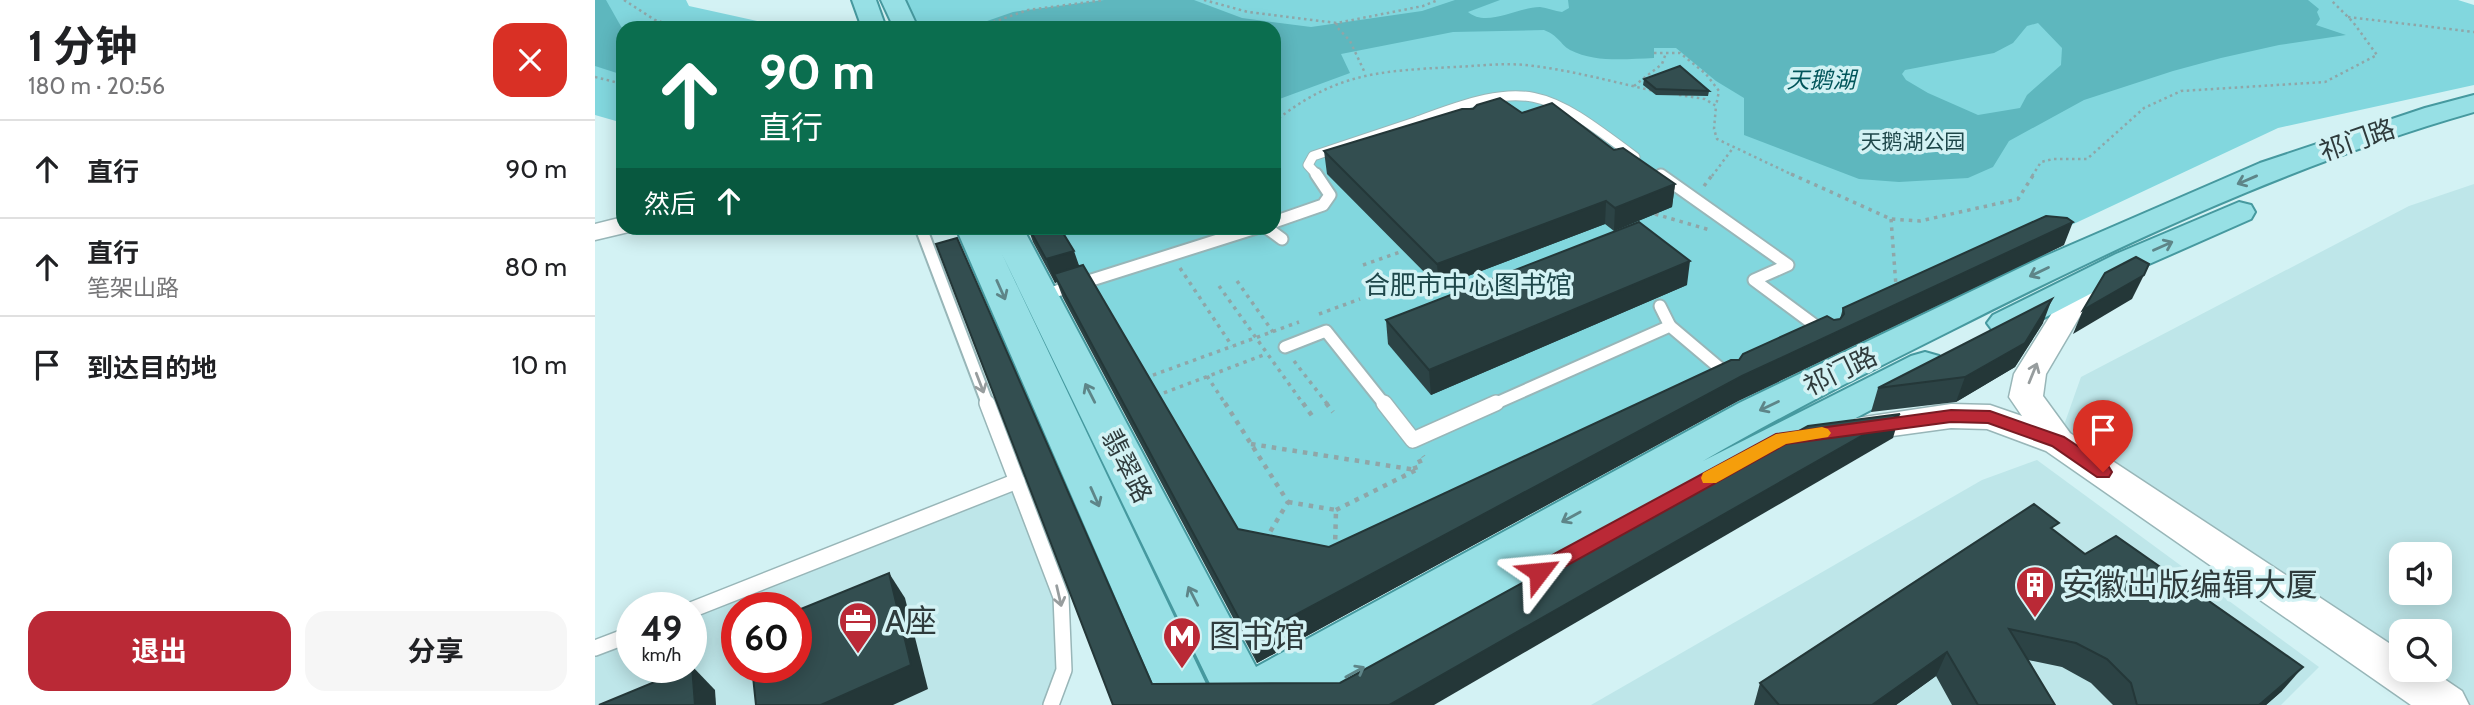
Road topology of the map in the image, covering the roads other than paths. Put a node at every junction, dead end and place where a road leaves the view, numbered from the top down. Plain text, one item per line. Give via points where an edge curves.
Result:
1 (863, 0) edge
2 (893, 0) edge
3 (871, 21) edge
4 (904, 21) edge
5 (2474, 103) edge
6 (1418, 121) junction
7 (1445, 123) edge
8 (2474, 124) edge
9 (1281, 220) edge
10 (616, 227) edge
11 (595, 232) edge
12 (924, 235) edge
13 (976, 235) edge
14 (1010, 235) edge
15 (1234, 235) edge
16 (1277, 235) edge
17 (1282, 239) dead end
18 (2085, 282) junction
19 (1041, 296) junction
20 (1660, 306) dead end
21 (1670, 326) junction
22 (1830, 336) edge
23 (1285, 347) road end
24 (1731, 377) edge
25 (1782, 438) junction
26 (2058, 442) junction
27 (1017, 481) junction
28 (707, 604) edge
29 (616, 640) edge
30 (595, 648) edge
31 (1257, 704) edge
32 (1051, 705) edge
33 (1189, 705) edge
34 (2447, 705) edge

1 - 3 main road
2 - 4 main road
5 -> 31 main road, 祁门路 via 2271,170 2055,264 1753,413
6 - 7 lane
6 - 9 lane via 1313,156 1307,165 1329,195 1323,205
6 - 22 lane via 1473,100 1511,93 1560,104 1788,265 1754,280
18 -> 8 main road, 祁门路 via 2301,184
10 - 11 street
12 -> 27 lane
13 -> 33 main road, 翡翠路
14 - 19 main road, 翡翠路
15 - 19 lane
16 - 17 lane
18 - 25 main road, 祁门路
26 -> 18 street via 2026,397 2030,374
31 -> 19 main road, 翡翠路
20 - 21 lane
21 - 23 lane via 1413,440 1326,331
21 - 24 lane
25 - 26 street via 1951,416 1990,417
31 -> 25 main road, 祁门路
26 - 34 street
27 - 28 lane
27 -> 32 lane via 1061,597 1064,670
29 - 30 lane

